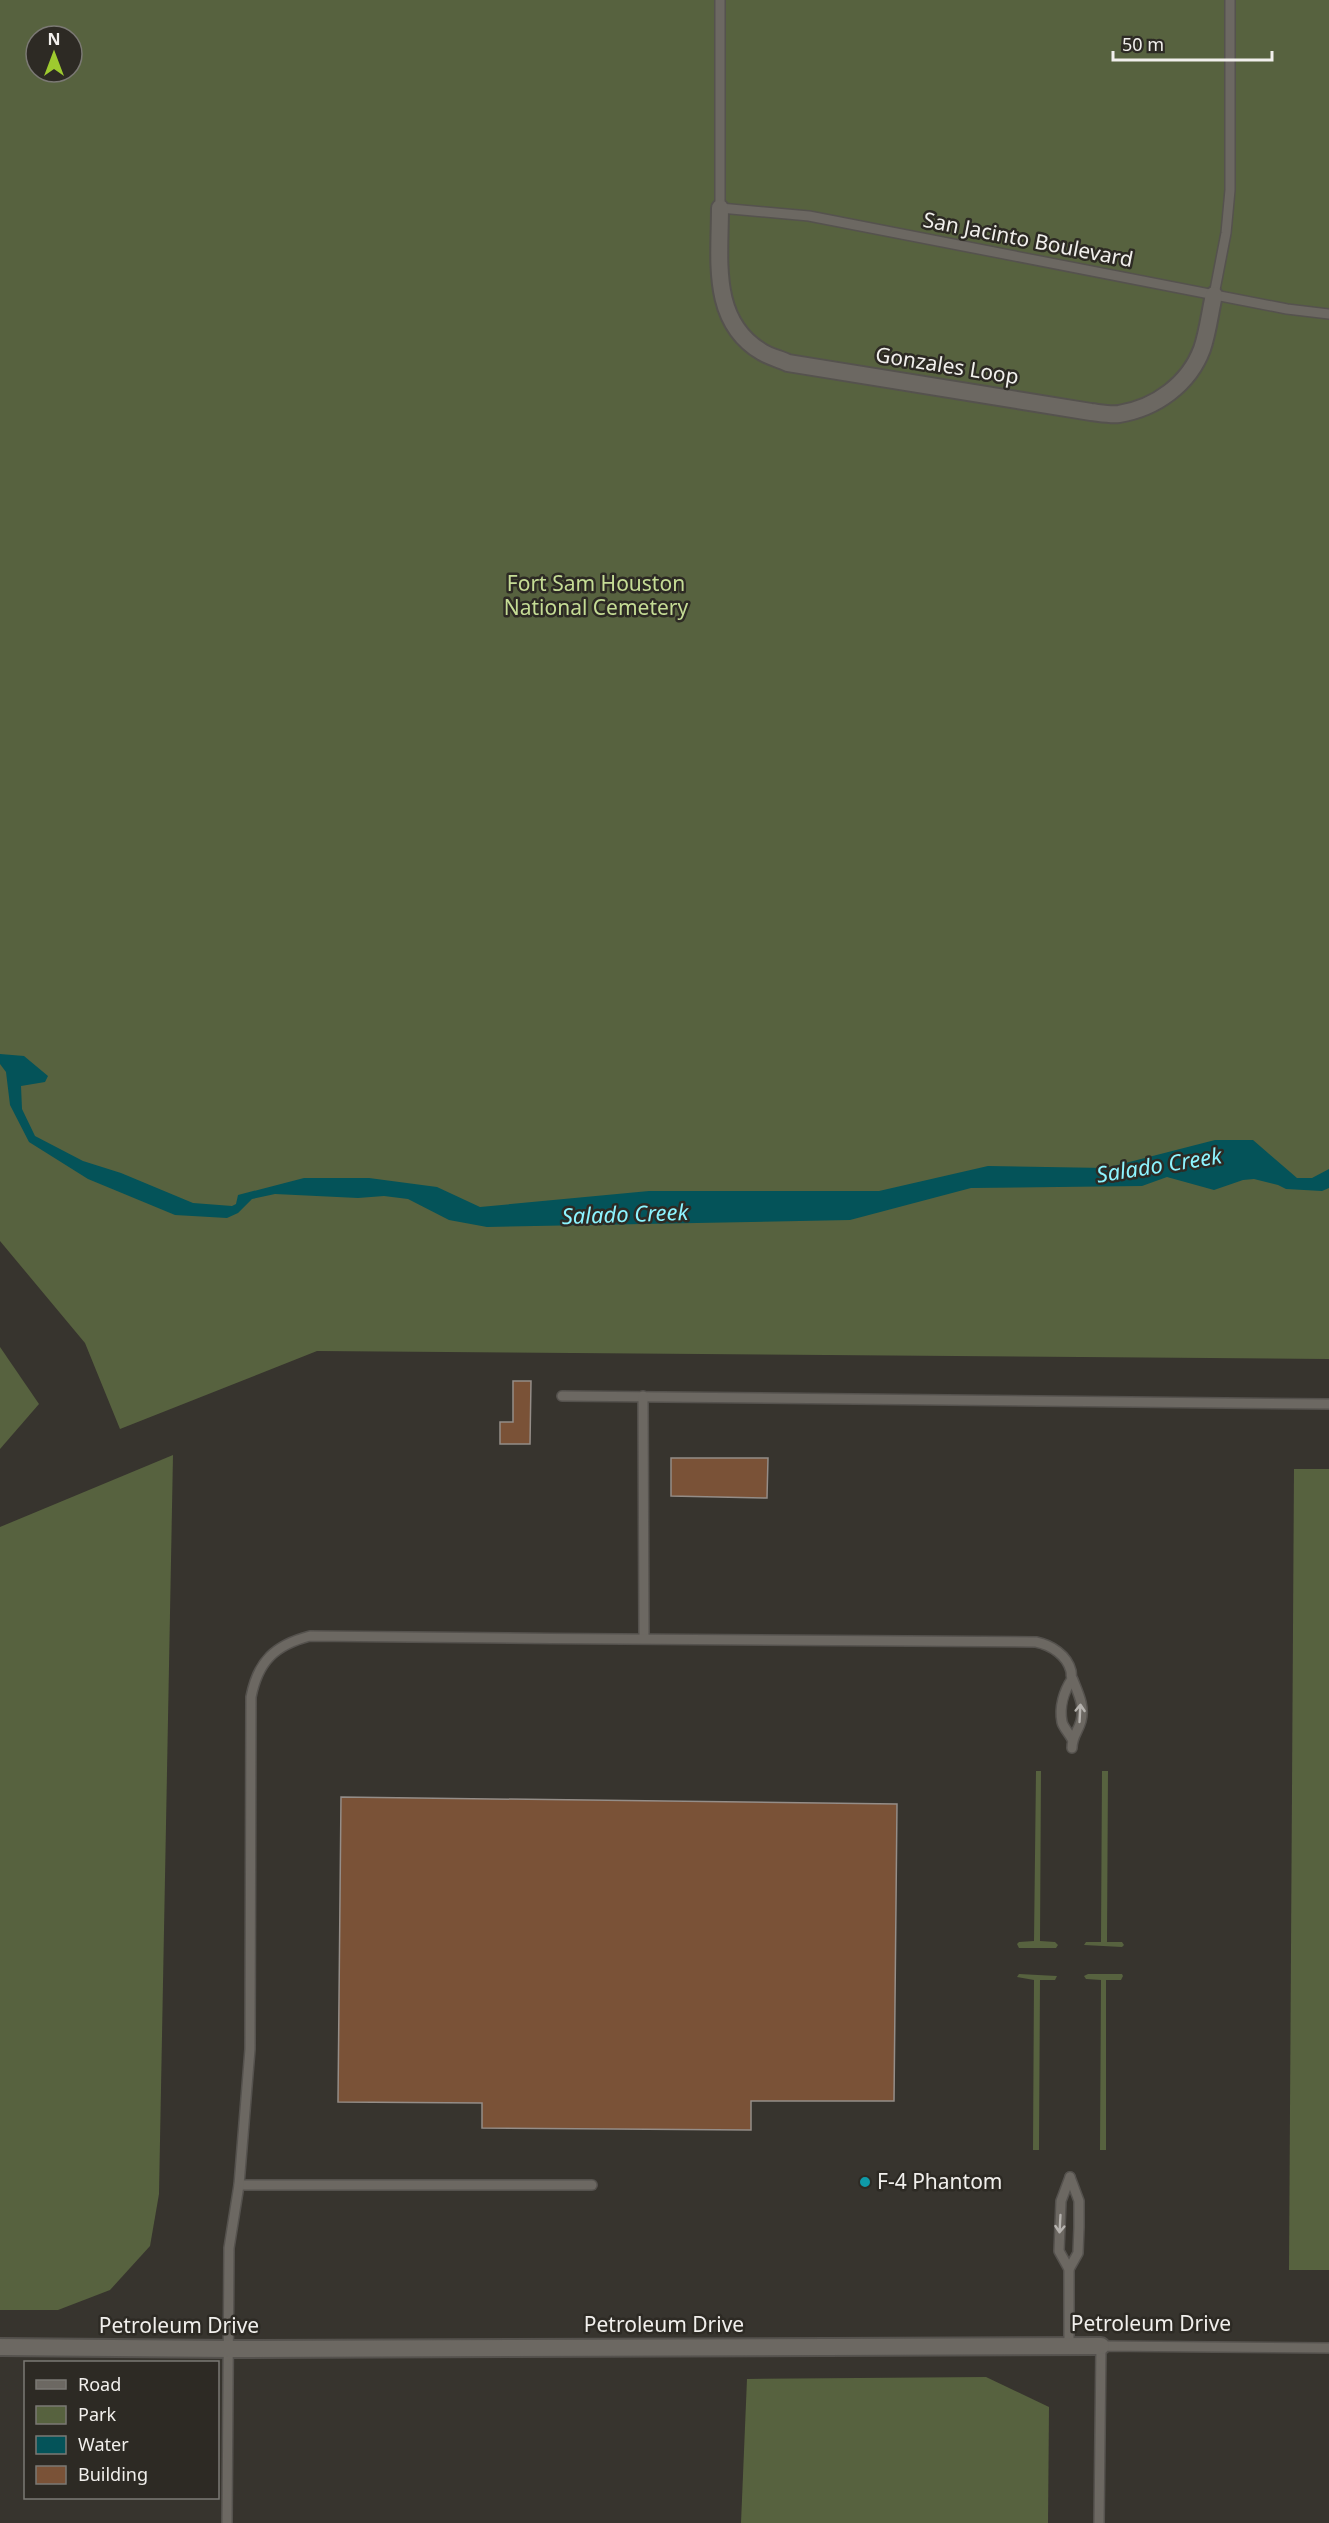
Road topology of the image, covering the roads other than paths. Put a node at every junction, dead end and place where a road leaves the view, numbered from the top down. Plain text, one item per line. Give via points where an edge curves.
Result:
1 (720, 0) edge
2 (1230, 0) edge
3 (720, 208) junction
4 (1214, 294) junction
5 (1329, 314) edge
6 (562, 1396) dead end
7 (643, 1396) junction
8 (1329, 1404) edge
9 (644, 1638) junction
10 (1071, 1679) junction
11 (239, 2185) junction
12 (592, 2185) dead end
13 (1069, 2269) junction
14 (1069, 2346) junction
15 (1101, 2346) junction
16 (0, 2347) edge
17 (1329, 2348) edge
18 (229, 2349) junction
19 (226, 2523) edge
20 (1099, 2523) edge

1 - 3 lane
2 - 4 lane via 1230,190
3 - 4 lane, San Jacinto Boulevard via 809,216
3 - 4 street, Gonzales Loop via 720,290 728,315 741,336 788,363 1118,414 1147,406 1171,392 1191,372 1202,348
4 - 5 lane, San Jacinto Boulevard
6 - 7 lane
7 - 8 lane
7 - 9 lane
9 - 10 lane via 741,1642 1036,1642 1061,1655 1071,1670
9 - 11 lane via 310,1636 279,1648 263,1665 252,1697 250,2049
10 -> 10 lane via 1062,1710 1062,1723 1071,1743 1081,1722 1080,1694
11 - 12 lane
11 - 18 lane via 229,2248
13 -> 13 lane via 1078,2253 1079,2227 1079,2201 1070,2177 1061,2201 1059,2251
13 - 14 lane
14 - 15 street, Petroleum Drive
14 - 18 street, Petroleum Drive
15 - 17 lane, Petroleum Drive
15 - 20 lane
16 - 18 street, Petroleum Drive
18 - 19 lane

